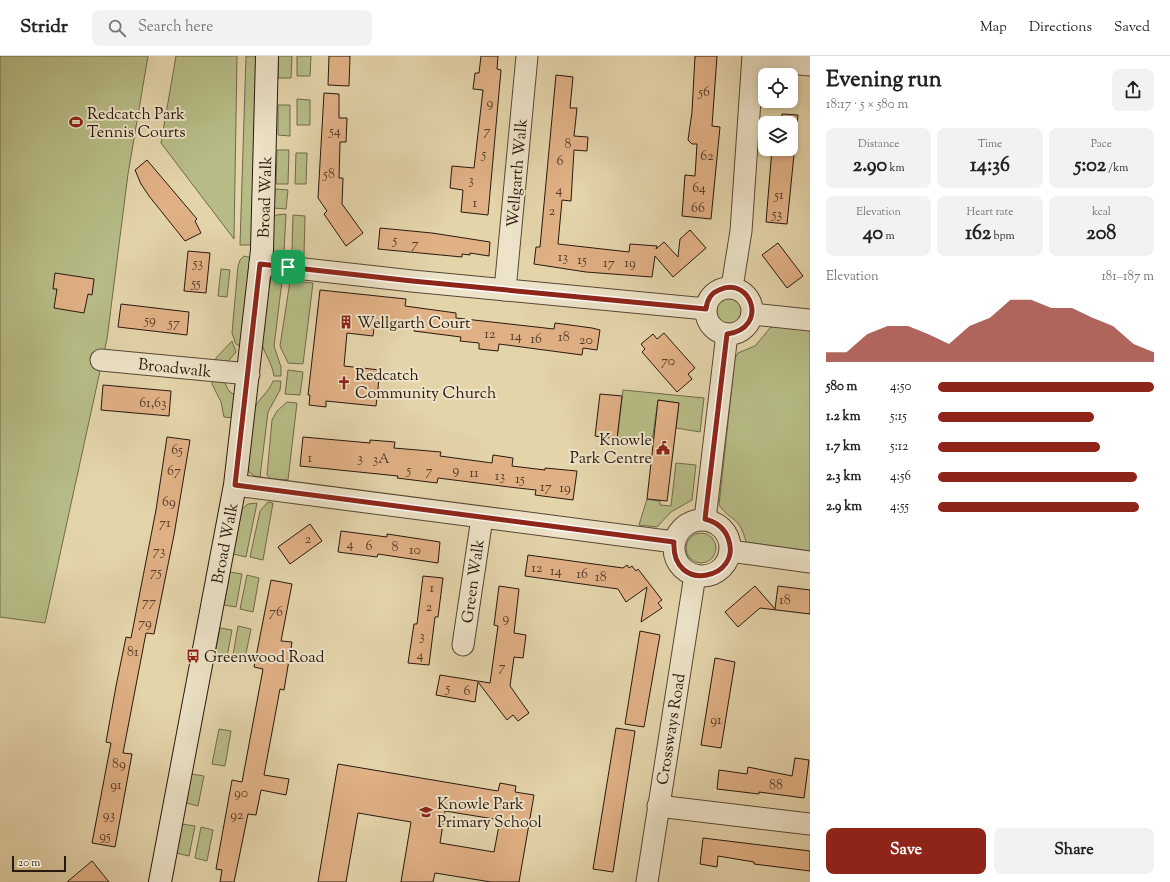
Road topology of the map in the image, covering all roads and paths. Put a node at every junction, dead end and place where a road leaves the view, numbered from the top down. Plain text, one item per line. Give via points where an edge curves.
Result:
1 (267, 56) edge
2 (527, 56) edge
3 (753, 58) edge
4 (810, 65) edge
5 (260, 264) junction
6 (732, 287) junction
7 (505, 290) junction
8 (706, 309) junction
9 (752, 314) junction
10 (810, 320) edge
11 (727, 334) junction
12 (101, 360) dead end
13 (249, 374) junction
14 (235, 485) junction
15 (482, 518) junction
16 (705, 519) junction
17 (674, 542) junction
18 (730, 551) junction
19 (810, 562) edge
20 (695, 575) junction
21 (463, 645) dead end
22 (658, 806) junction
23 (810, 824) edge
24 (160, 882) edge
25 (647, 882) edge

1 - 5 street, Broad Walk
2 - 7 street, Wellgarth Walk
3 - 4 street
3 - 6 street via 741,231
5 - 7 street
5 - 13 street, Broad Walk
6 - 8 street via 712,295 707,301
6 - 9 street via 746,294 750,300
7 - 8 street
8 - 11 street via 706,316 714,329
9 - 10 street
9 - 11 street via 749,323 743,329
11 - 16 street
12 - 13 street, Broadwalk
13 - 14 street, Broad Walk
14 - 15 street
14 - 24 street, Broad Walk
15 - 17 street
15 - 21 street, Green Walk
16 - 17 street via 685,525 678,532
16 - 18 street via 724,530 730,542
17 - 20 street via 676,559 687,572
18 - 19 street
18 - 20 street via 726,563 718,571 707,576
20 - 22 street, Crossways Road
22 - 23 street
22 - 25 street, Crossways Road

